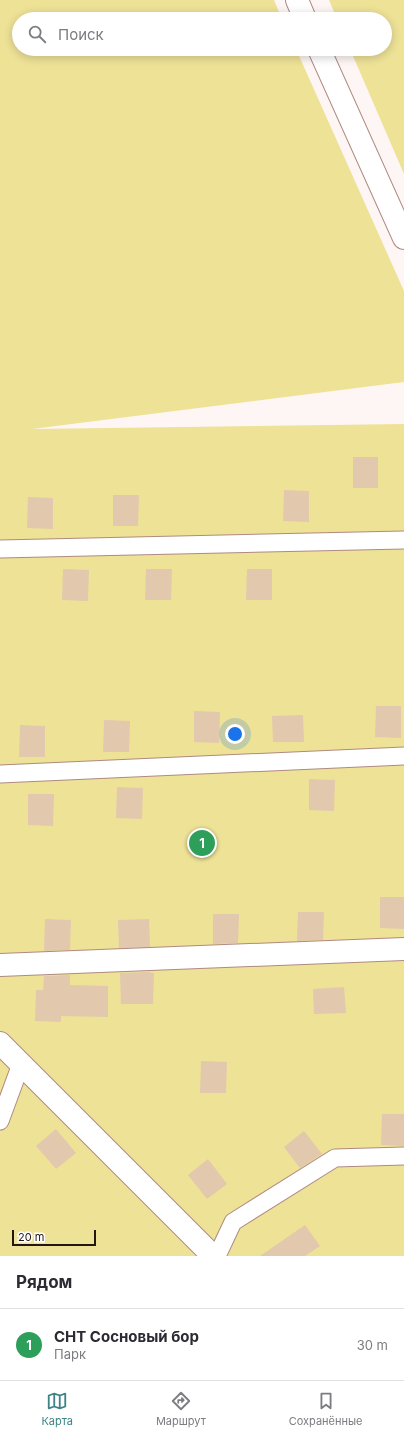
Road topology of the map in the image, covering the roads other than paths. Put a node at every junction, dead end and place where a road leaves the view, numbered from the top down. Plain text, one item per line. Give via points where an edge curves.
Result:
1 (297, 0) edge
2 (302, 12) edge
3 (322, 56) edge
4 (404, 238) edge
5 (404, 540) edge
6 (0, 549) edge
7 (404, 756) edge
8 (0, 774) edge
9 (404, 948) edge
10 (0, 965) edge
11 (0, 1043) edge
12 (21, 1064) junction
13 (0, 1121) edge
14 (404, 1156) edge
15 (213, 1256) edge
16 (217, 1256) edge

1 - 2 street
3 - 4 street
5 - 6 lane
7 - 8 lane
9 - 10 street
11 - 12 street
12 - 13 lane
12 - 15 street
14 - 16 lane via 335,1158 233,1222

